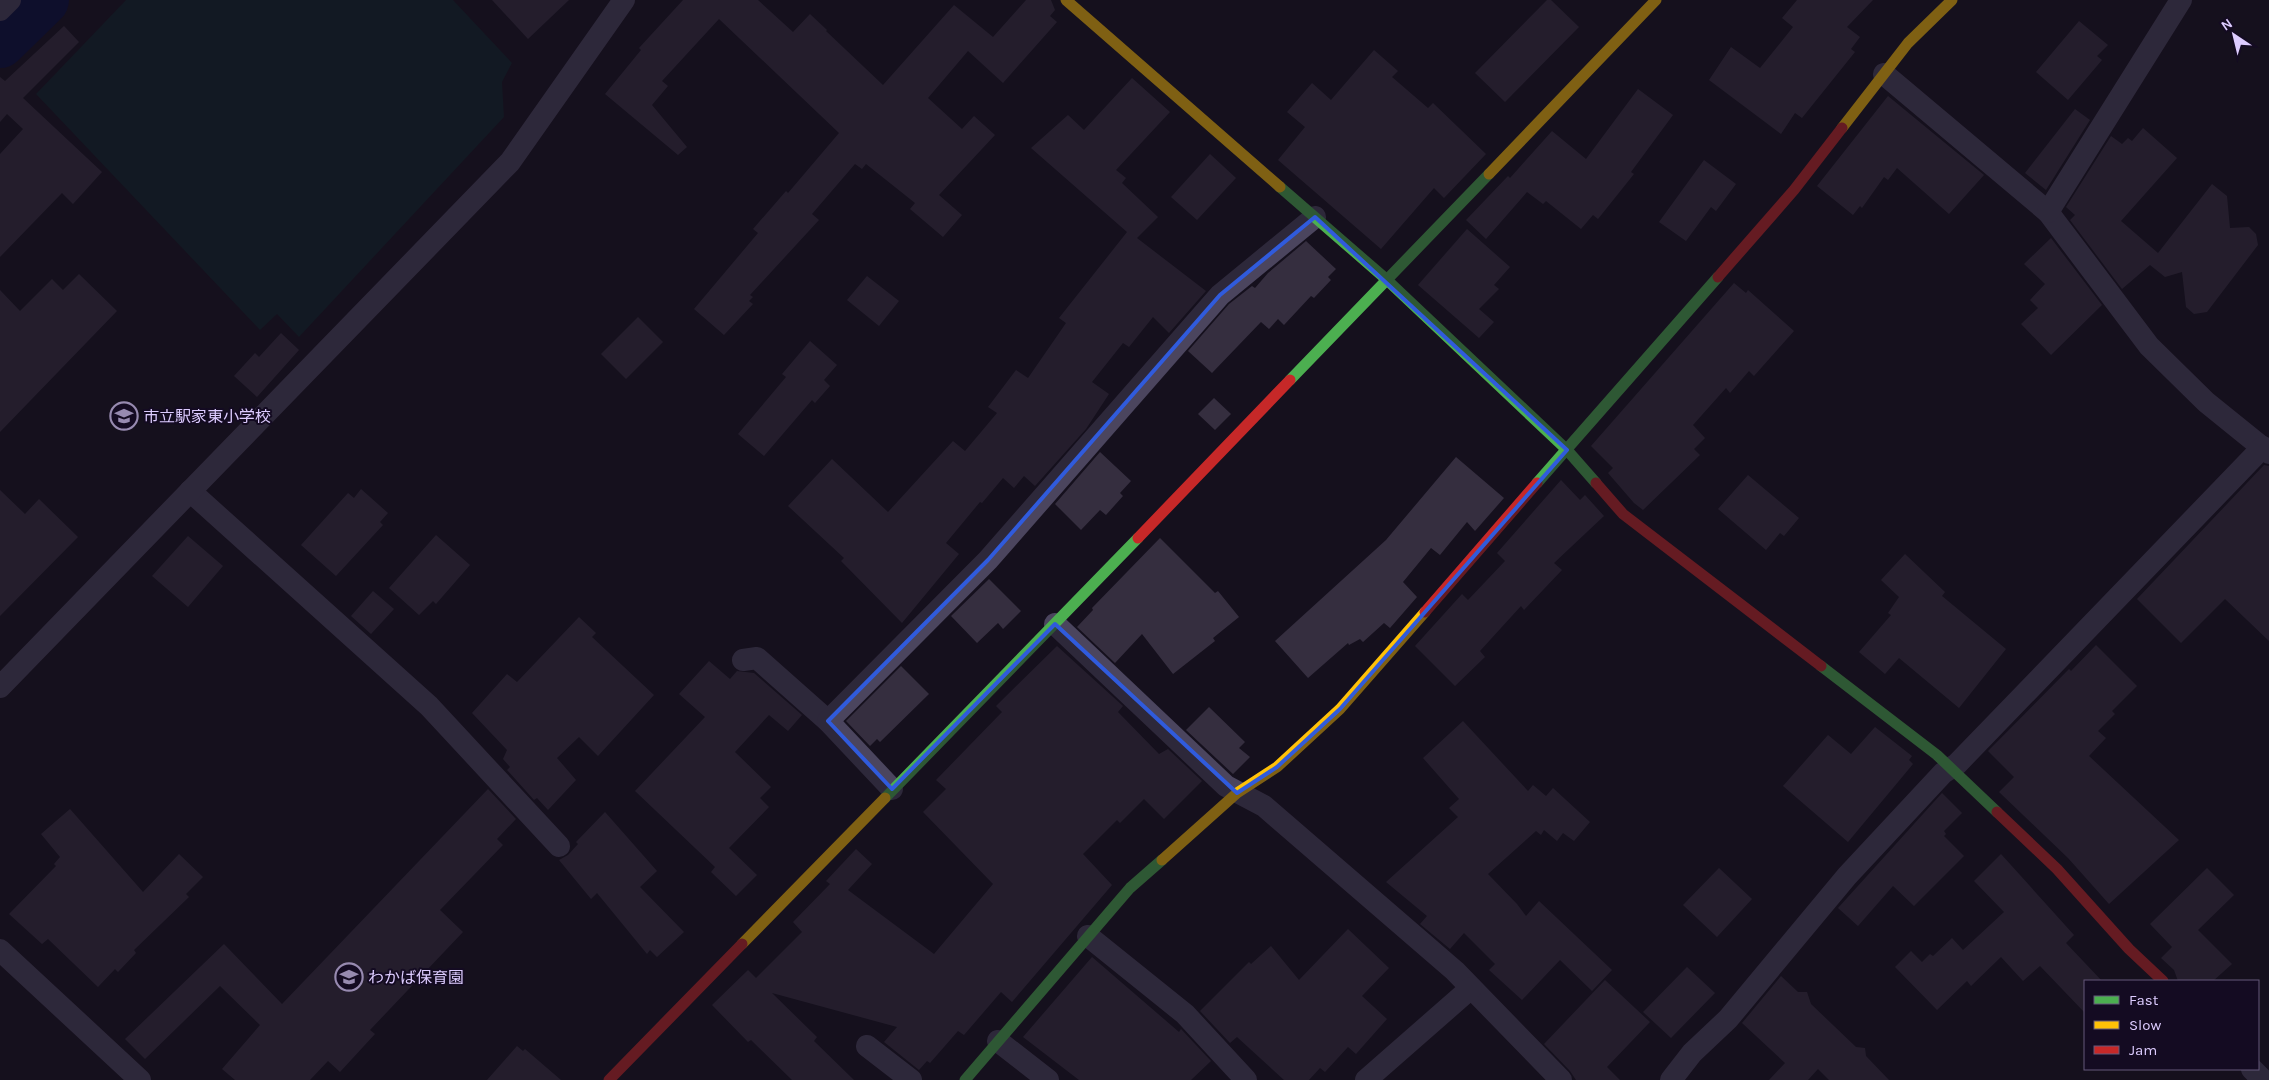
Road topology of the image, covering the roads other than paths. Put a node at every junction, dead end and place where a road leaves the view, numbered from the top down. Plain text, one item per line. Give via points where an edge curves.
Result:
1 (10, 0) edge
2 (624, 0) edge
3 (1066, 0) edge
4 (1656, 0) edge
5 (1952, 0) edge
6 (2181, 0) edge
7 (0, 10) edge
8 (1884, 74) junction
9 (2048, 212) junction
10 (1315, 217) junction
11 (1386, 279) junction
12 (1567, 450) junction
13 (2266, 450) edge
14 (190, 491) junction
15 (1055, 624) junction
16 (743, 660) dead end
17 (0, 687) edge
18 (828, 720) junction
19 (1952, 768) junction
20 (892, 789) junction
21 (1237, 793) junction
22 (559, 846) dead end
23 (1088, 936) junction
24 (0, 950) edge
25 (2162, 980) edge
26 (1472, 988) junction
27 (998, 1041) junction
28 (868, 1046) dead end
29 (2253, 1070) edge
30 (140, 1080) edge
31 (609, 1080) edge
32 (911, 1080) edge
33 (965, 1080) edge
34 (1048, 1080) edge
35 (1246, 1080) edge
36 (1366, 1080) edge
37 (1561, 1080) edge
38 (1671, 1080) edge
39 (2263, 1080) edge

1 - 7 street
2 - 14 street via 510,162
3 - 10 street
4 - 11 street
5 - 8 street via 1908,43
6 - 9 street
8 - 9 street
8 - 12 street via 1794,190
9 - 13 street via 2148,346 2206,402
10 - 11 street
10 - 18 street via 1220,295 988,560
11 - 12 street
11 - 15 street
12 - 19 street via 1623,514
12 - 21 street via 1340,709 1276,767
13 - 19 street
14 - 17 street
14 - 22 street via 429,706
15 - 20 street
15 - 21 street
16 - 18 street via 757,658
18 - 20 street
19 - 25 street via 2057,869 2129,949
19 - 38 street via 1943,773 1846,876 1728,1019 1692,1053
20 - 31 street
21 - 23 street via 1130,888
21 - 26 street via 1264,806
23 - 27 street
23 - 35 street via 1185,1014
24 - 30 street
26 - 36 street
26 - 37 street
27 - 33 street
27 - 34 street
28 - 32 street
29 - 39 street

